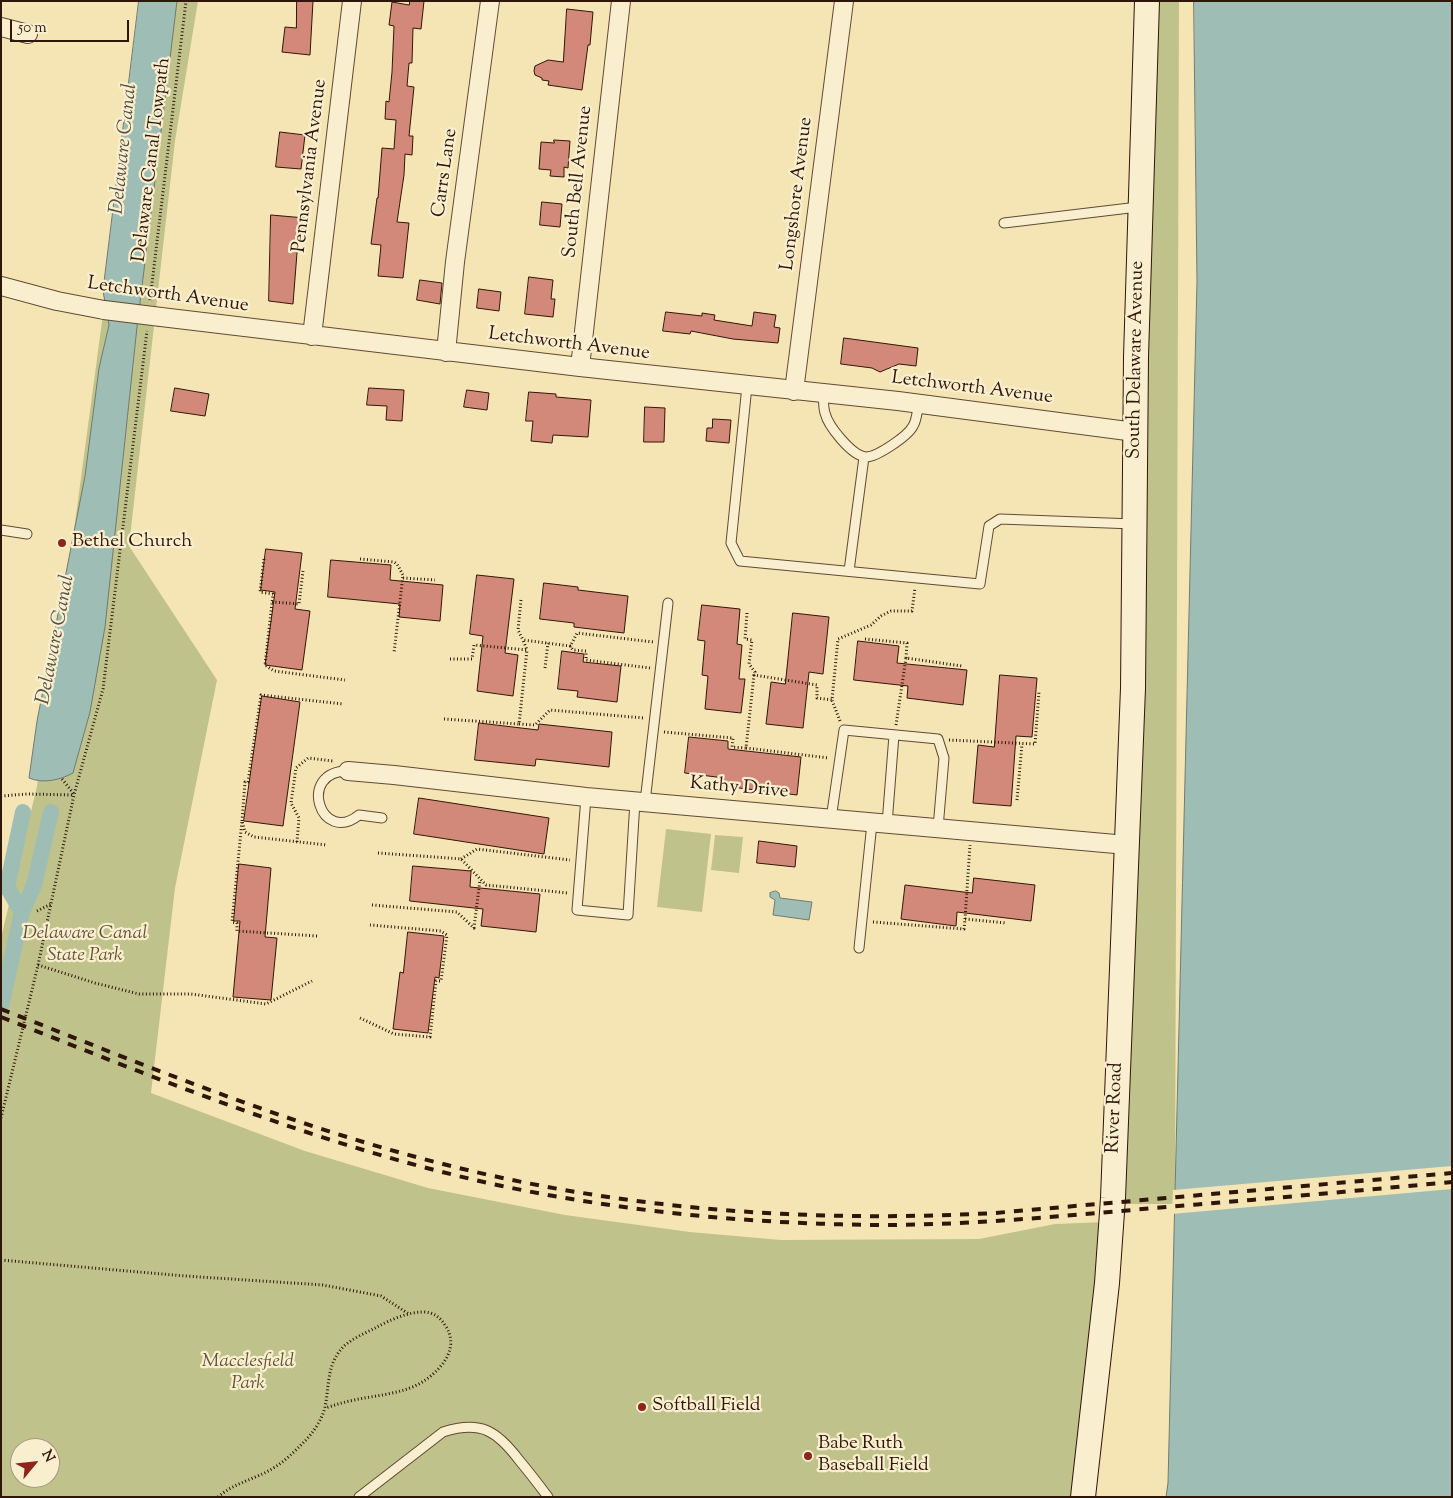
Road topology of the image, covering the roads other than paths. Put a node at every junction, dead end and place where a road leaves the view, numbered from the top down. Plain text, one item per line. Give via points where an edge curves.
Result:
1 (352, 1) edge
2 (490, 1) edge
3 (621, 1) edge
4 (844, 1) edge
5 (1147, 1) edge
6 (1, 27) edge
7 (28, 34) dead end
8 (1141, 207) junction
9 (1004, 222) dead end
10 (1, 286) edge
11 (312, 336) junction
12 (446, 352) junction
13 (580, 367) junction
14 (747, 386) junction
15 (794, 391) junction
16 (823, 394) junction
17 (919, 404) junction
18 (1135, 432) junction
19 (864, 457) junction
20 (1134, 524) junction
21 (1, 530) edge
22 (27, 534) dead end
23 (849, 571) junction
24 (668, 603) dead end
25 (1132, 719) joint
26 (894, 735) junction
27 (342, 766) joint
28 (586, 797) junction
29 (640, 802) junction
30 (382, 818) dead end
31 (831, 819) junction
32 (880, 823) junction
33 (938, 828) junction
34 (1127, 845) junction
35 (859, 948) dead end
36 (359, 1497) edge
37 (548, 1497) edge
38 (1083, 1497) edge

1 - 11 street, Pennsylvania Avenue
2 - 12 street, Carrs Lane
3 - 13 street, South Bell Avenue
4 - 15 street, Longshore Avenue
5 - 8 main road, South Delaware Avenue
6 - 7 street
8 - 9 lane
8 - 18 main road, South Delaware Avenue
10 - 11 street, Letchworth Avenue, bridge via 57,302 104,310
11 - 12 street, Letchworth Avenue
12 - 13 street, Letchworth Avenue
13 - 14 street, Letchworth Avenue
14 - 15 street, Letchworth Avenue
14 - 23 lane via 731,544 740,561
15 - 16 street, Letchworth Avenue
16 - 17 street, Letchworth Avenue
16 - 19 lane via 825,415 837,435
17 - 18 street, Letchworth Avenue
17 - 19 lane via 913,427 896,443
18 - 20 main road, South Delaware Avenue
19 - 23 lane
20 - 23 lane via 1000,519 989,526 980,584
20 - 25 main road, South Delaware Avenue
21 - 22 lane
24 - 29 lane via 655,719
25 - 34 main road, River Road
26 - 31 lane via 844,730
26 - 32 lane
26 - 33 lane via 938,739 944,758
27 - 28 street, Kathy Drive
27 - 30 lane via 320,786 318,802 321,810 327,817 343,824 359,815
28 - 29 street, Kathy Drive
28 - 29 lane via 578,910 628,915
29 - 31 street, Kathy Drive
31 - 32 street, Kathy Drive
32 - 33 street, Kathy Drive
32 - 35 lane
33 - 34 street, Kathy Drive
34 - 38 main road, River Road via 1110,1239
36 - 37 lane via 432,1439 456,1428 469,1427 488,1432 505,1442

